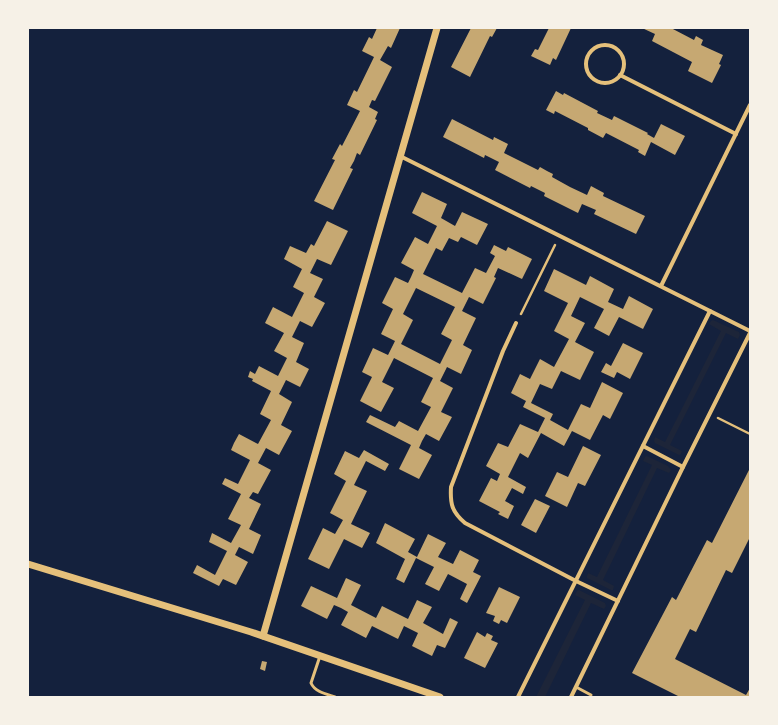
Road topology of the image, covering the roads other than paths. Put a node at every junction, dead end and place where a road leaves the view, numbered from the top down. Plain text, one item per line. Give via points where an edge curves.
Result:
1 (437, 28) edge
2 (620, 75) junction
3 (750, 105) edge
4 (736, 134) junction
5 (400, 156) junction
6 (661, 286) junction
7 (710, 310) junction
8 (516, 323) road end
9 (750, 332) edge
10 (643, 446) junction
11 (683, 467) junction
12 (28, 564) edge
13 (576, 580) junction
14 (618, 601) junction
15 (263, 636) junction
16 (320, 656) junction
17 (576, 688) junction
18 (591, 695) dead end
19 (335, 697) edge
20 (440, 697) edge
21 (518, 697) edge
22 (571, 697) edge

1 - 5 street
2 - 2 street via 610,82 598,81 589,74 588,56 602,45 615,48 623,57 623,70
2 - 4 street
3 - 4 street
4 - 6 street
5 - 6 street
5 - 15 street
6 - 7 street
7 - 9 street
7 - 10 street
8 - 13 street via 451,488 452,508 465,524
9 - 11 street
10 - 11 street
10 - 13 street
11 - 14 street
12 - 15 street
13 - 14 street
13 - 21 street
14 - 17 street
15 - 16 street
16 - 19 lane via 311,683 319,692
16 - 20 street
17 - 18 lane
17 - 22 street

